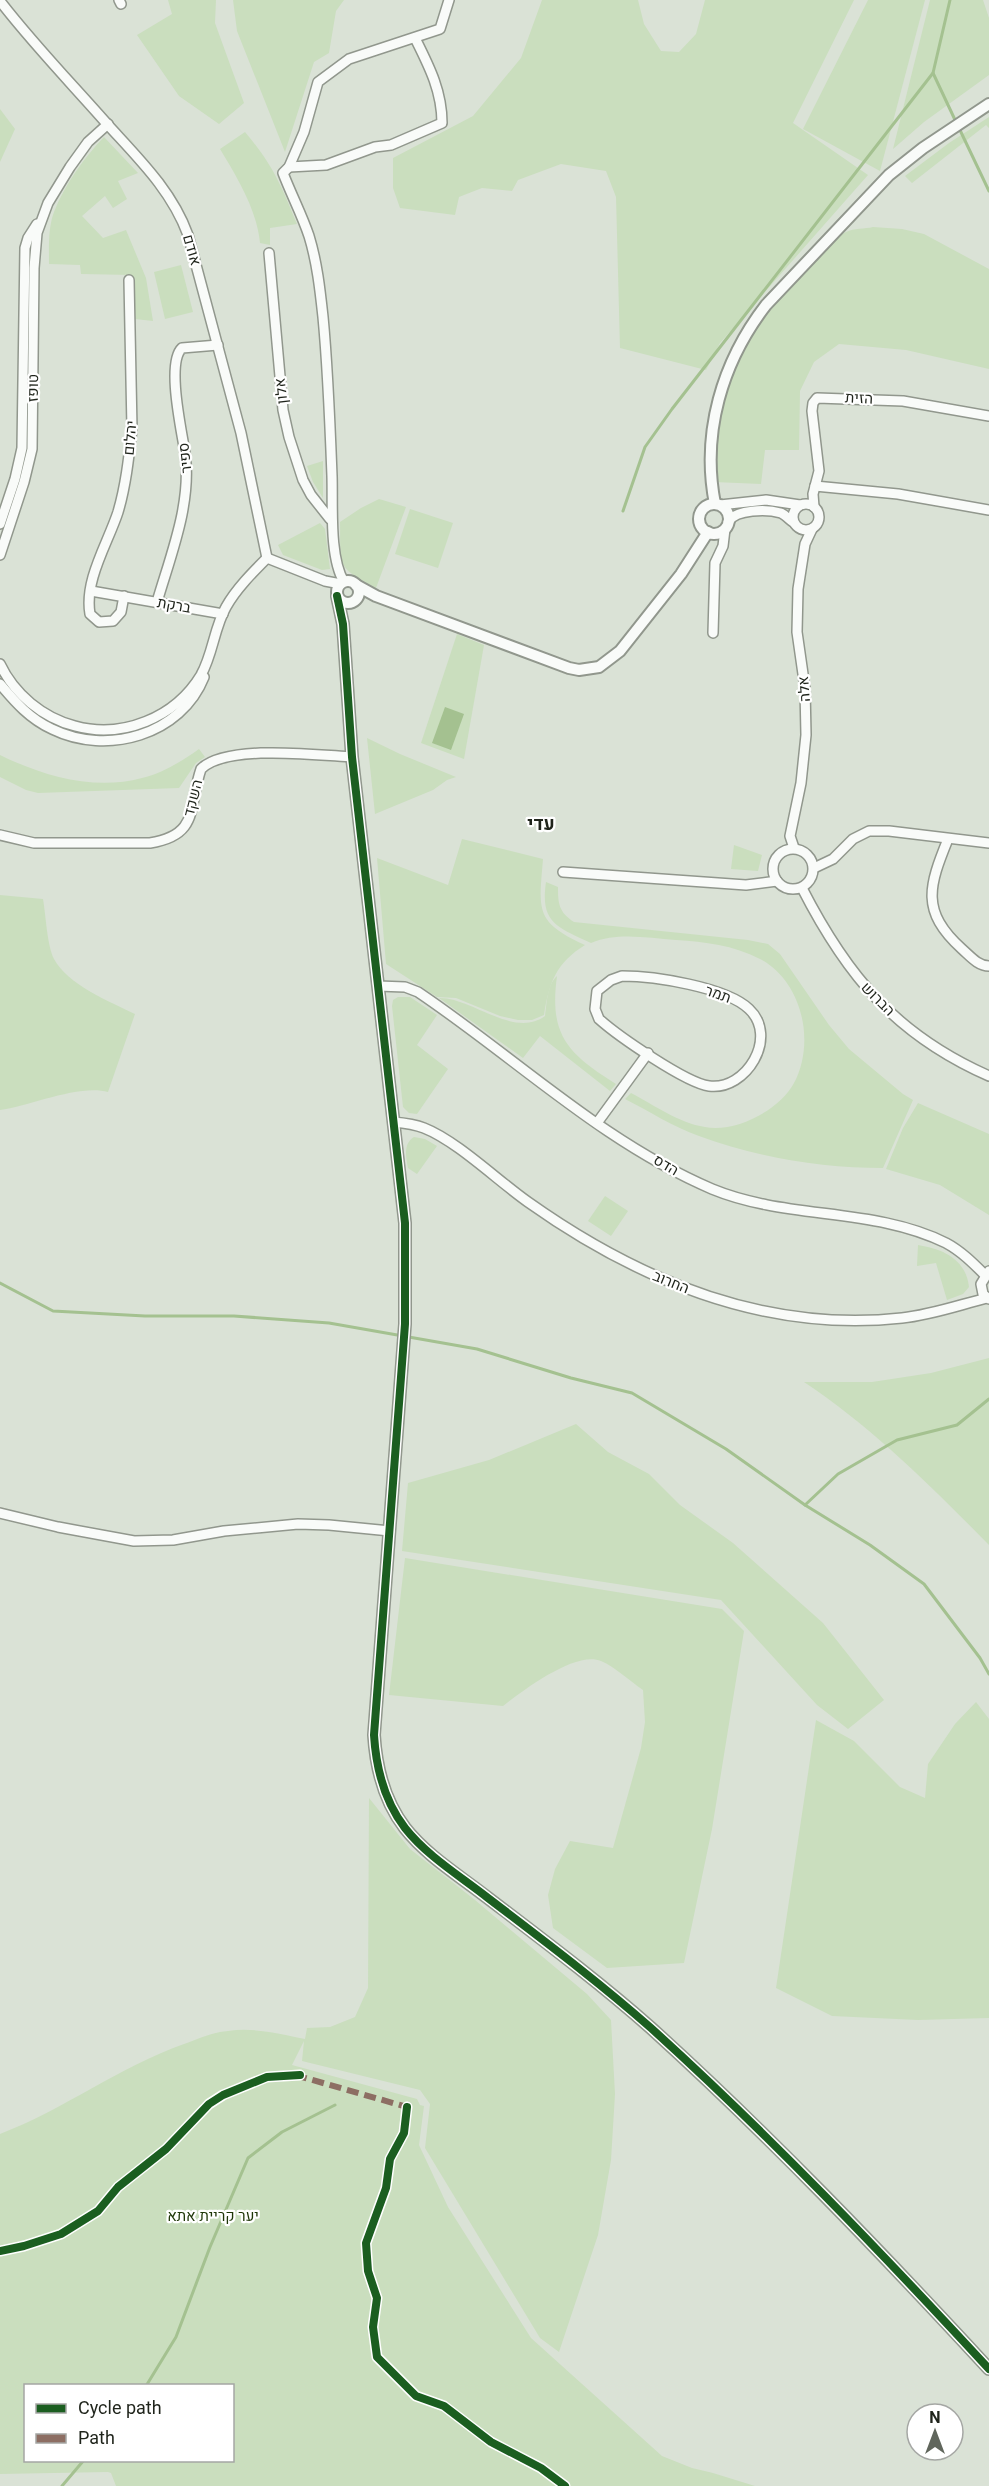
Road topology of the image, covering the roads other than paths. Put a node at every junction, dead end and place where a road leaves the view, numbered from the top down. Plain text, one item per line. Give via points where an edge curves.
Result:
1 (449, 0) edge
2 (0, 1) edge
3 (415, 38) junction
4 (989, 104) edge
5 (108, 124) junction
6 (289, 167) junction
7 (42, 218) junction
8 (269, 253) dead end
9 (129, 280) dead end
10 (218, 345) junction
11 (989, 416) edge
12 (815, 486) junction
13 (717, 504) junction
14 (800, 505) junction
15 (814, 507) junction
16 (989, 510) edge
17 (330, 519) junction
18 (793, 522) junction
19 (0, 524) edge
20 (727, 525) junction
21 (812, 529) junction
22 (708, 532) junction
23 (0, 555) edge
24 (267, 558) junction
25 (343, 588) junction
26 (91, 591) junction
27 (124, 596) junction
28 (376, 596) junction
29 (353, 601) junction
30 (157, 602) junction
31 (223, 614) junction
32 (343, 624) junction
33 (713, 633) dead end
34 (208, 660) junction
35 (0, 664) edge
36 (0, 684) edge
37 (352, 758) junction
38 (0, 835) edge
39 (948, 839) junction
40 (989, 843) edge
41 (794, 848) junction
42 (814, 868) junction
43 (563, 872) dead end
44 (777, 881) junction
45 (802, 888) junction
46 (989, 966) edge
47 (378, 986) junction
48 (648, 1053) junction
49 (989, 1076) edge
50 (393, 1122) junction
51 (597, 1123) junction
52 (987, 1273) edge
53 (988, 1298) edge
54 (0, 1513) edge
55 (390, 1532) junction
56 (989, 2369) edge

1 - 3 street via 440,29
2 - 5 street, אודם
3 - 6 street via 349,59 318,82
3 - 6 street via 434,75 442,102 442,123 326,165
4 - 13 street via 889,175 752,324 729,368 714,420 709,476
5 - 7 street, טופז via 78,154
5 - 10 street, אודם via 163,187 181,216
6 - 17 street via 283,173 308,233 321,298 332,479
7 - 19 street, טופז via 25,248 22,447
7 - 23 street, טופז via 34,268 32,449
8 - 17 street, אלון via 283,410 303,480
9 - 26 street, יהלום via 132,429 118,510
10 - 24 street, אודם via 250,470
10 - 30 street, ספיר via 182,348 177,356 175,381 187,491
11 - 12 street, הזית via 903,401 817,398 812,411 819,471
12 - 15 street, הזית
12 - 16 street via 898,494
13 - 14 street via 766,500
13 - 20 street via 727,512
13 - 22 street via 702,509 699,517
14 - 15 street
14 - 18 street via 794,511
15 - 21 street via 819,519
17 - 25 street
18 - 20 street via 784,514 741,513
18 - 21 street via 803,530
20 - 22 street via 717,533
20 - 33 street via 715,563
21 - 41 street, אלה via 805,544 796,611 806,727 801,783 790,836
22 - 28 street via 681,574 620,651 590,670 568,668
24 - 25 street
24 - 31 street
25 - 28 street
25 - 29 street via 343,602
25 - 29 street via 358,592
25 - 32 street
26 - 27 street
26 - 27 street, יהלום via 90,614 99,622 118,618
27 - 30 street, ברקת
28 - 29 street
29 - 32 street
30 - 31 street, ברקת
31 - 34 street
32 - 37 street
34 - 35 street via 190,690 167,710 143,723 114,729 83,728 43,713 19,691
34 - 36 street via 200,688 185,710 130,738 81,738 52,729 24,711
37 - 38 street, השקד via 271,753 218,758 201,769 187,824 179,834 164,841 34,843
37 - 47 street
39 - 40 street
39 - 42 street via 870,831
39 - 46 street via 933,876 935,913 956,944 975,962
41 - 42 street via 807,854
41 - 44 street via 774,861
42 - 45 street via 810,881
43 - 44 street via 746,885
44 - 45 street via 788,888
45 - 49 street, הברוש via 825,932 880,1004 927,1042
47 - 50 street
47 - 51 street, הדס via 405,987 418,992
48 - 48 street, תמר via 698,1084 723,1085 735,1081 754,1062 760,1047 757,1020 743,1004 717,991 634,976 611,980 597,991 595,1009 599,1019
48 - 51 street
50 - 53 street, החרוב via 435,1133 528,1202 634,1267 734,1305 807,1319 867,1320 931,1313
50 - 55 street via 405,1223 405,1324
51 - 52 street, הדס via 682,1175 713,1189 775,1208 865,1220 928,1236 947,1244
52 - 53 street via 981,1284
54 - 55 street via 134,1541 173,1540 298,1524
55 - 56 street via 374,1735 376,1761 392,1809 406,1829 651,2028 780,2152

